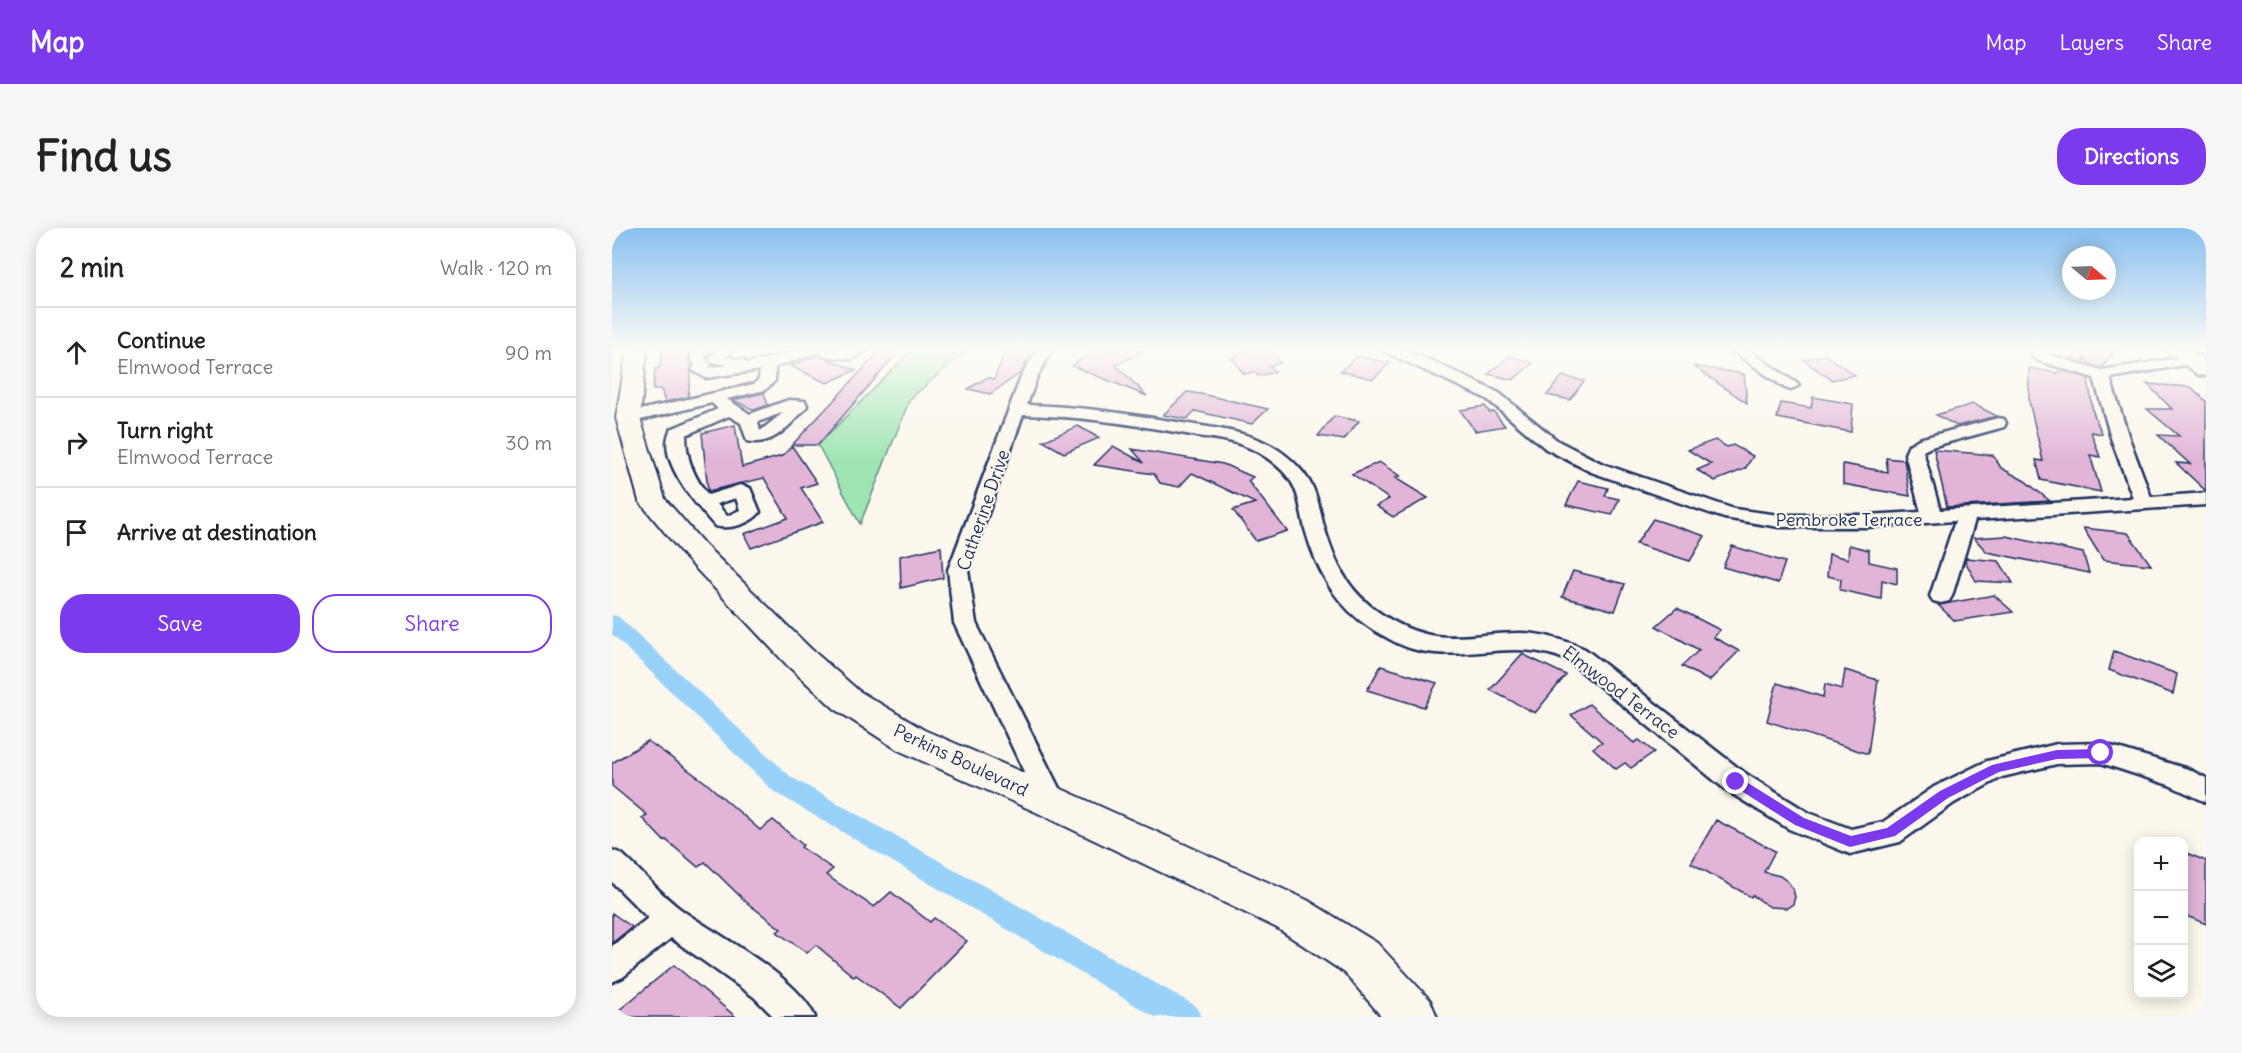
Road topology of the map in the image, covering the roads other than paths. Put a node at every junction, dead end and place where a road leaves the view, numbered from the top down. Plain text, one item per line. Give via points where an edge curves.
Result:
1 (632, 387) edge
2 (753, 387) edge
3 (1026, 387) edge
4 (1474, 387) edge
5 (2105, 387) edge
6 (715, 397) junction
7 (729, 410) junction
8 (1018, 410) junction
9 (628, 418) junction
10 (749, 420) dead end
11 (1998, 423) dead end
12 (2206, 499) edge
13 (704, 502) dead end
14 (2144, 502) junction
15 (1966, 516) junction
16 (1932, 518) junction
17 (1941, 596) dead end
18 (2206, 791) edge
19 (1052, 802) junction
20 (612, 863) edge
21 (670, 919) junction
22 (612, 966) edge
23 (798, 1017) edge
24 (1413, 1017) edge

1 - 9 street, Perkins Boulevard
2 - 6 street
3 - 8 street, Catherine Drive
4 - 16 street, Pembroke Terrace via 1493,396 1552,445 1597,468 1731,514 1779,521
5 - 14 street
6 - 7 street
6 - 9 street
7 - 10 street
7 - 13 street via 677,433 684,477
8 - 18 street, Elmwood Terrace via 1122,416 1258,445 1285,464 1304,488 1323,557 1337,587 1355,607 1420,643 1540,641 1560,645 1736,782 1799,821 1850,842 1890,833 1944,795 1996,768 2057,754 2101,753 2178,777
8 - 19 street, Catherine Drive via 958,570 965,623
9 - 19 street, Perkins Boulevard via 652,501 695,551 807,664 847,700 911,740
11 - 16 street via 1915,449
12 - 14 street, Pembroke Terrace
14 - 15 street, Pembroke Terrace
15 - 16 street, Pembroke Terrace
15 - 17 street
19 - 24 street, Perkins Boulevard via 1292,914 1361,958
20 - 21 street
21 - 22 street
21 - 23 street via 766,986

